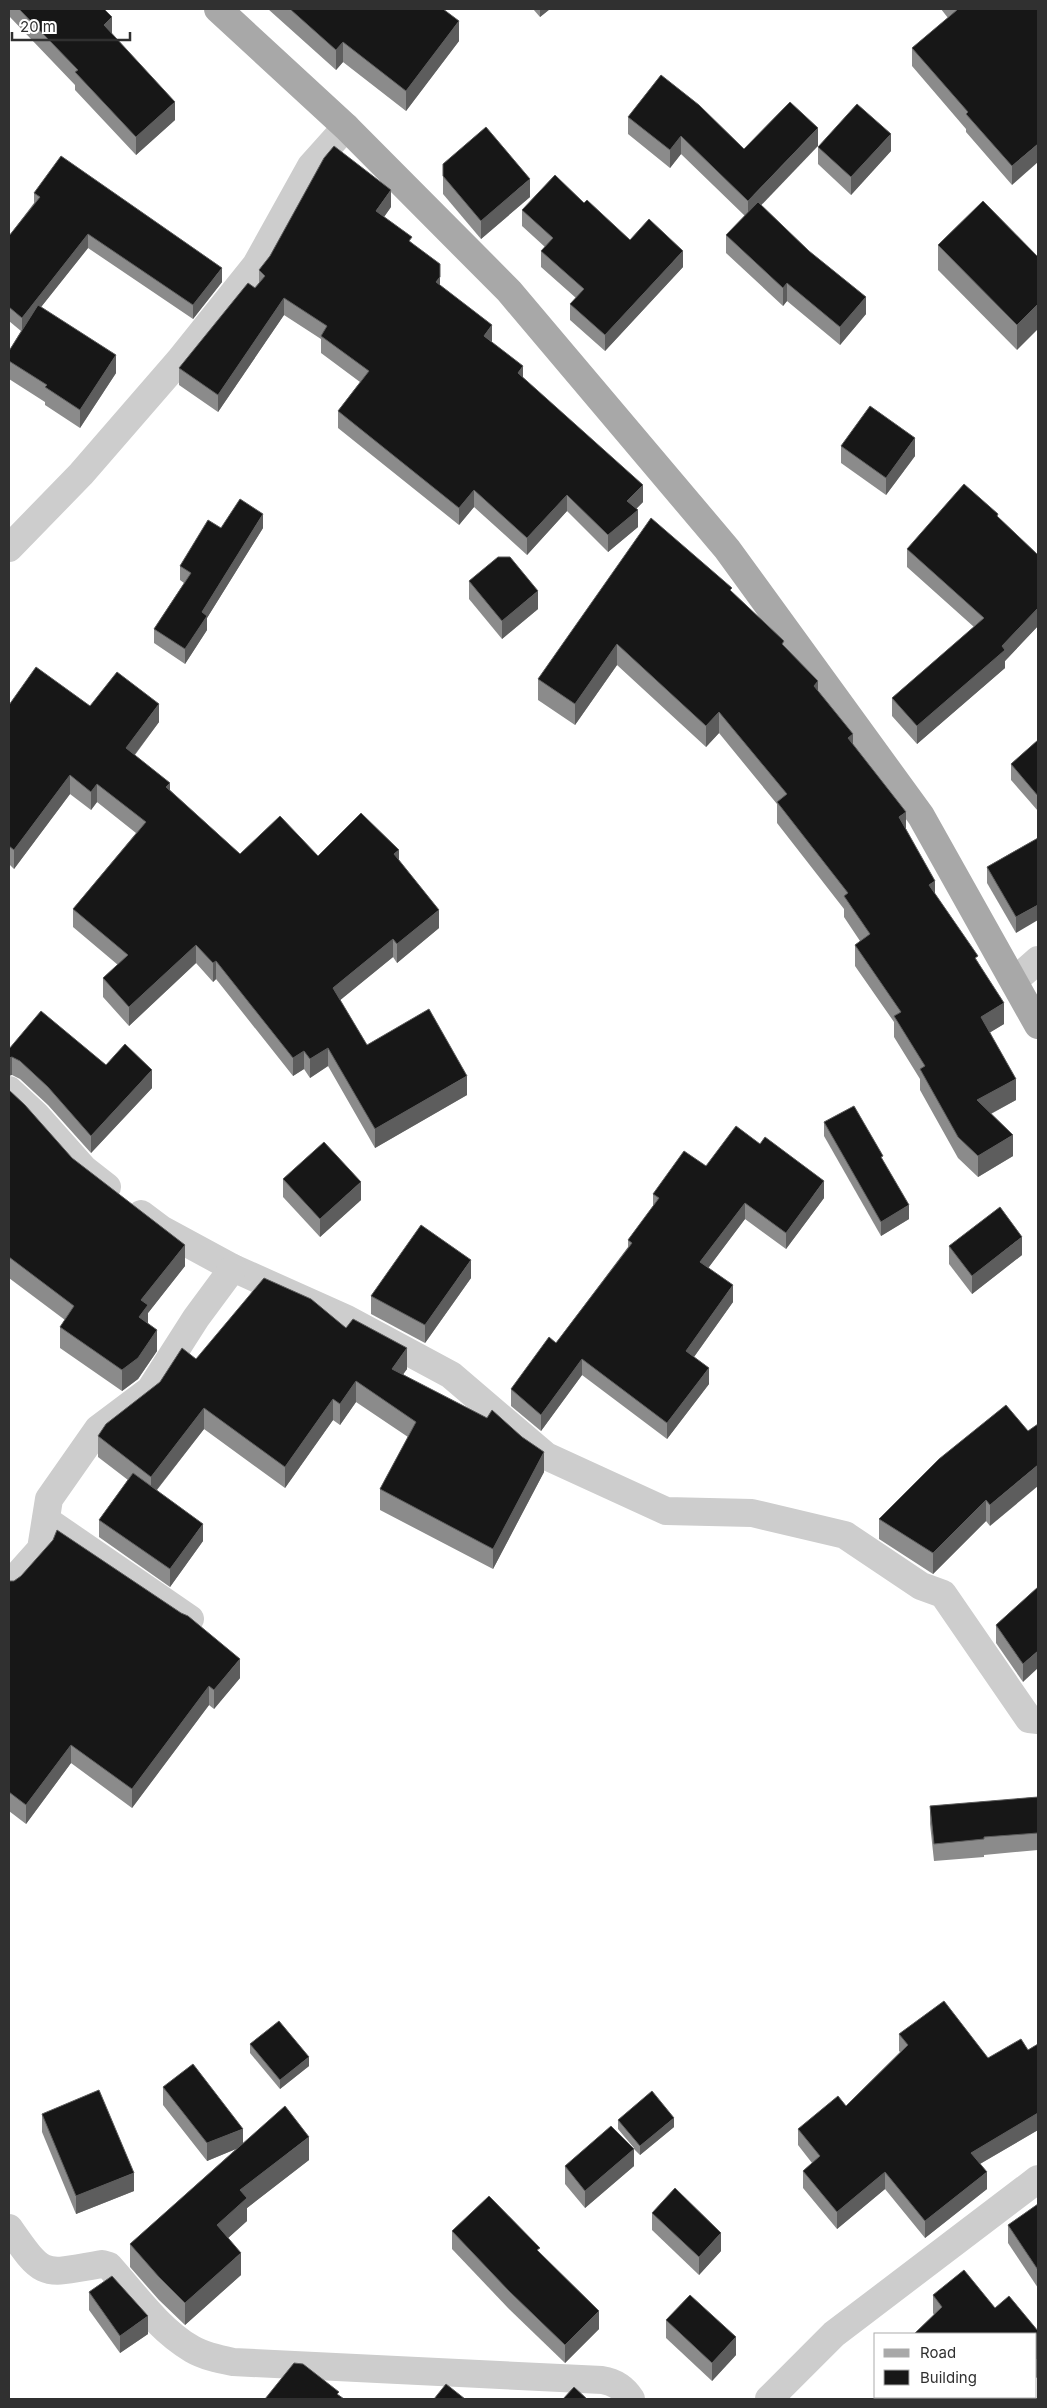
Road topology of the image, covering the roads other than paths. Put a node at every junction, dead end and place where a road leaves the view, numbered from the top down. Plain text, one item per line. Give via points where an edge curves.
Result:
1 (218, 9) edge
2 (231, 9) edge
3 (285, 70) junction
4 (346, 127) junction
5 (9, 548) edge
6 (1038, 960) edge
7 (1014, 981) junction
8 (1038, 1025) edge
9 (9, 1090) edge
10 (233, 1268) junction
11 (46, 1520) junction
12 (9, 1585) edge
13 (190, 1619) edge
14 (1038, 1720) edge
15 (1038, 2179) edge
16 (9, 2228) edge
17 (631, 2399) edge
18 (769, 2399) edge

1 - 3 main road
2 - 3 main road
3 - 4 main road
4 - 5 street via 311,166 250,273 81,474
4 - 7 main road via 509,291 727,549 920,816
6 - 7 street
7 - 8 main road
9 - 10 street via 84,1169 161,1229
10 - 11 street via 150,1390 98,1429 49,1500
10 - 14 street via 347,1319 451,1375 546,1456 666,1510 752,1513 845,1535 921,1586 943,1594 1029,1718
11 - 12 street via 41,1549
11 - 13 street
15 - 18 street via 834,2334
16 - 17 street via 27,2254 46,2270 60,2272 102,2264 109,2266 172,2335 212,2358 232,2362 602,2380 622,2387

